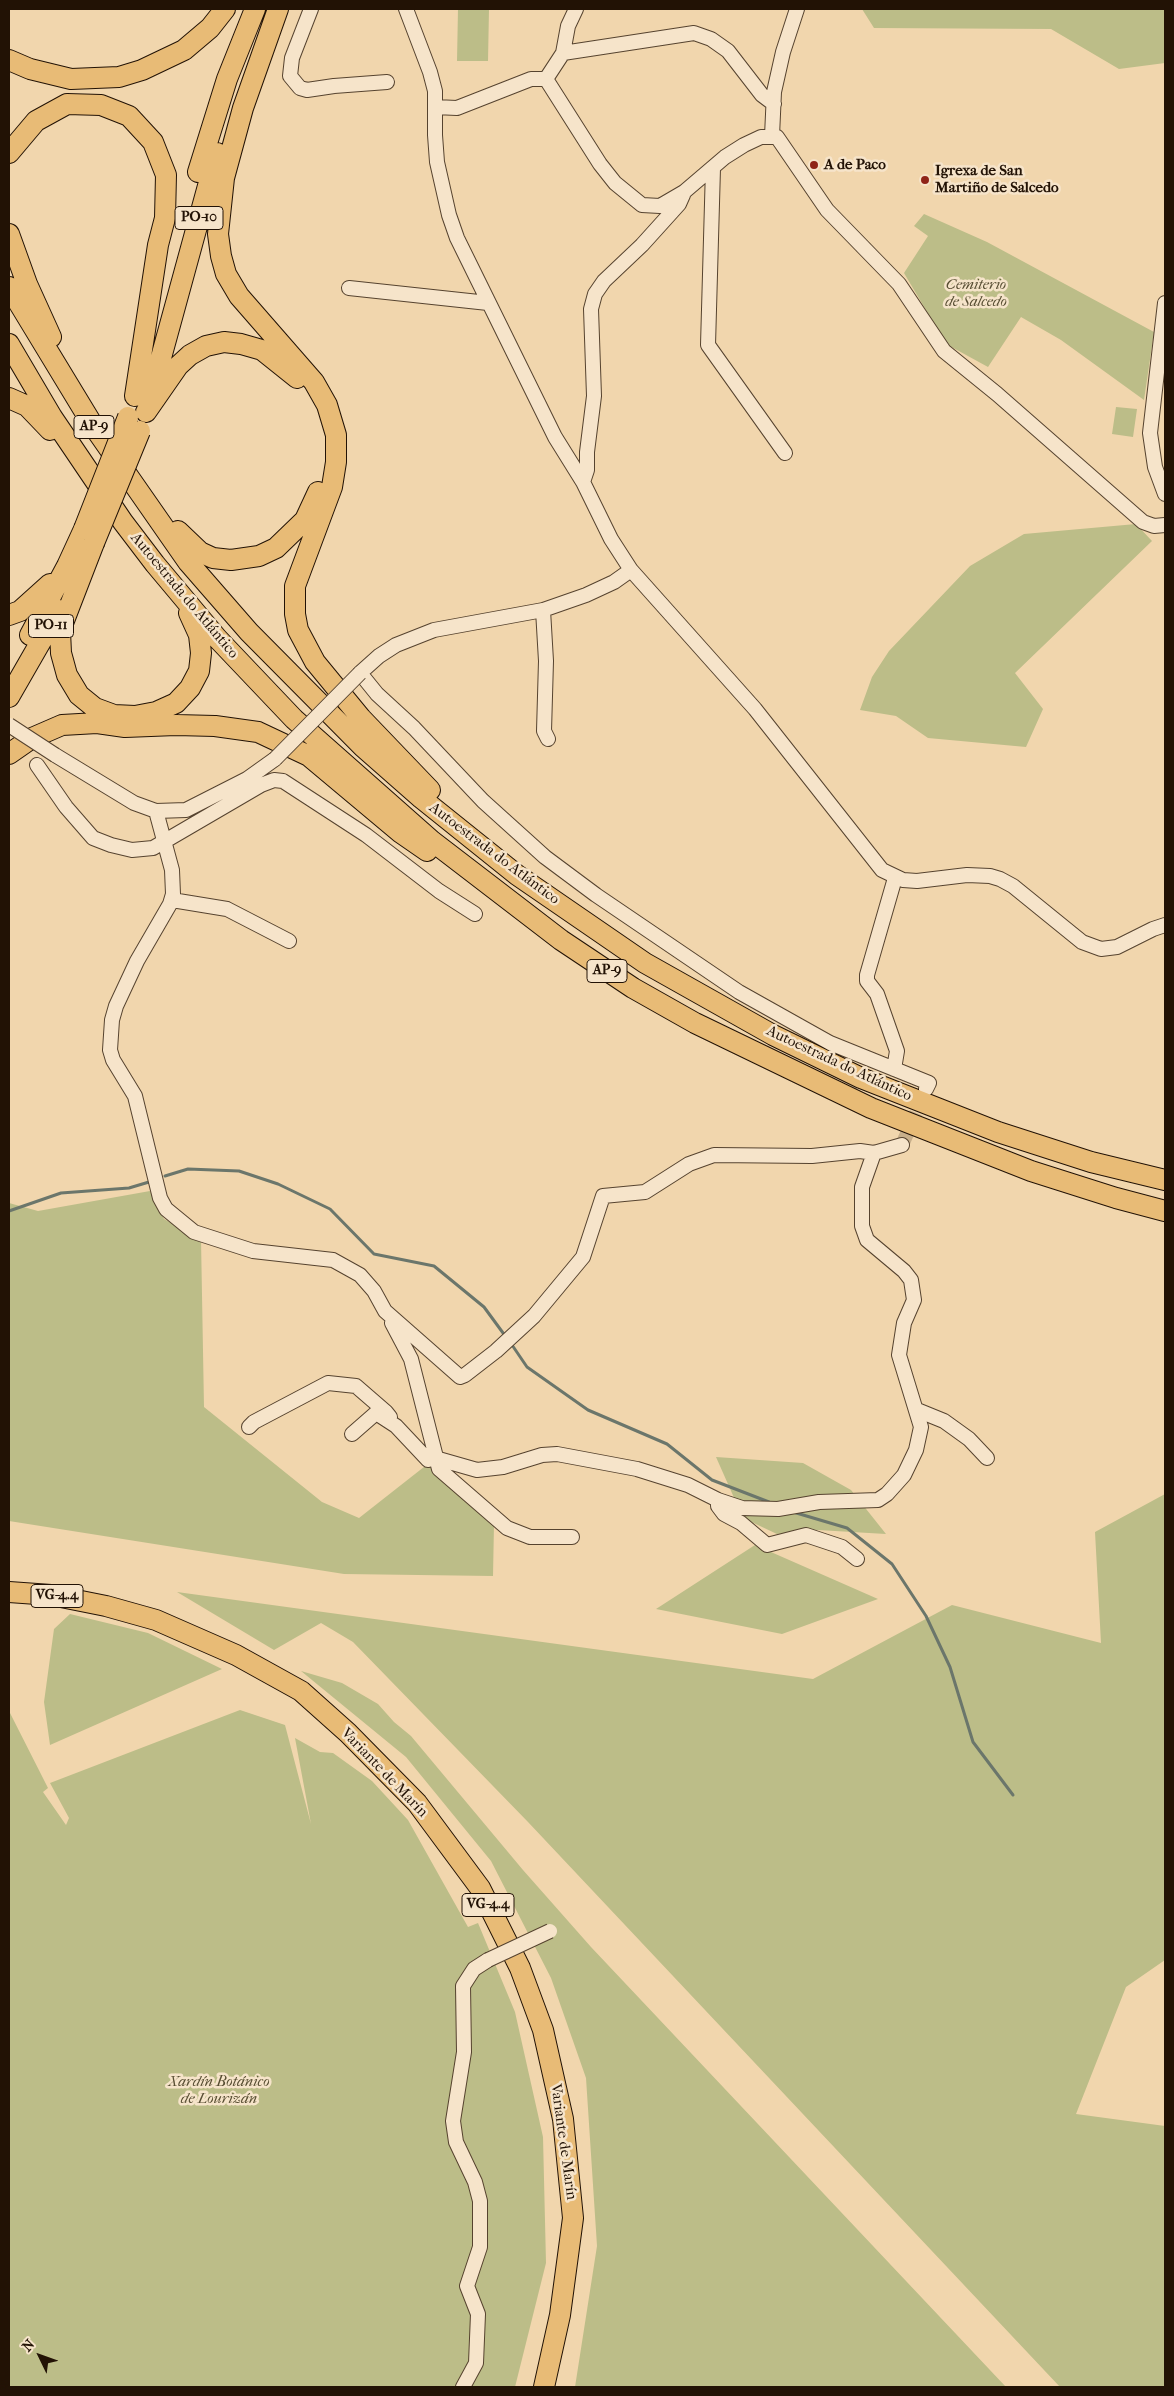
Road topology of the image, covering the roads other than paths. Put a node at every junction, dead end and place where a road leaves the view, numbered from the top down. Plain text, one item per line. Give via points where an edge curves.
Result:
1 (225, 9) edge
2 (255, 9) edge
3 (269, 9) edge
4 (278, 9) edge
5 (311, 9) edge
6 (406, 9) edge
7 (576, 9) edge
8 (797, 9) edge
9 (563, 53) junction
10 (9, 60) edge
11 (546, 79) junction
12 (387, 82) dead end
13 (774, 104) junction
14 (435, 107) junction
15 (772, 136) junction
16 (9, 153) edge
17 (713, 168) junction
18 (684, 192) junction
19 (9, 234) edge
20 (9, 287) edge
21 (349, 288) dead end
22 (488, 303) junction
23 (1165, 303) edge
24 (9, 344) edge
25 (9, 398) edge
26 (138, 414) junction
27 (94, 427) junction
28 (785, 453) dead end
29 (88, 473) junction
30 (583, 482) junction
31 (1165, 494) edge
32 (1165, 525) edge
33 (90, 542) junction
34 (155, 564) junction
35 (67, 566) junction
36 (631, 570) junction
37 (543, 610) junction
38 (9, 615) edge
39 (9, 672) edge
40 (360, 673) junction
41 (9, 697) edge
42 (9, 725) edge
43 (548, 739) dead end
44 (9, 754) edge
45 (37, 765) dead end
46 (156, 811) junction
47 (166, 841) junction
48 (517, 875) junction
49 (895, 878) junction
50 (172, 900) junction
51 (474, 914) dead end
52 (1165, 918) edge
53 (1165, 925) edge
54 (561, 940) junction
55 (289, 941) dead end
56 (894, 1069) junction
57 (926, 1088) dead end
58 (902, 1145) dead end
59 (874, 1153) junction
60 (1165, 1180) edge
61 (1165, 1211) edge
62 (385, 1311) junction
63 (917, 1410) junction
64 (396, 1426) junction
65 (249, 1427) dead end
66 (352, 1434) dead end
67 (435, 1458) junction
68 (987, 1458) dead end
69 (718, 1500) junction
70 (572, 1537) dead end
71 (858, 1559) dead end
72 (9, 1592) edge
73 (550, 1931) dead end
74 (464, 2387) edge
75 (544, 2387) edge

1 - 10 highway via 210,28 184,50 119,77 71,79
2 - 26 highway, PO-10 via 227,79 202,156
3 - 26 highway, PO-10 via 241,81
4 - 48 highway via 242,108 224,178 218,234 226,274 239,296 314,382 327,405 336,435 332,487 295,586 298,630 315,662 361,718 399,760
5 - 12 street via 292,58 290,76 300,88
6 - 14 street via 430,72
7 - 9 street via 568,26
8 - 13 street via 783,52
9 - 11 street
9 - 13 street via 694,33 711,39 728,51 762,96
11 - 14 street via 531,79 457,108
11 - 18 street via 600,164 634,199 642,205 660,206
13 - 15 street
14 - 22 street via 438,162 449,215
15 - 17 street via 749,143
15 - 32 street via 784,145 827,210 898,284 944,350 1143,522
16 - 26 highway via 36,122 67,104 101,105 129,116 153,142 166,175 165,218 158,245
17 - 18 street
17 - 28 street via 708,345
18 - 30 street via 678,204 595,294 591,309 594,396
19 - 27 highway via 27,284
20 - 27 highway, Autoestrada do Atlántico / AP-9
21 - 22 street
22 - 30 street via 555,437
23 - 31 street via 1150,433 1155,467
24 - 29 highway, Autoestrada do Atlántico / AP-9
25 - 29 highway via 27,406
26 - 27 highway via 178,366 206,346 224,342 262,350 292,372 311,397 323,432 325,452 324,474 317,499 305,520 288,537 259,556 244,560 213,558 200,552 181,535
26 - 33 highway, PO-11, bridge
27 - 48 highway, Autoestrada do Atlántico / AP-9 via 188,562 249,632 363,747
29 - 34 highway, Autoestrada do Atlántico / AP-9
30 - 36 street via 611,539
33 - 34 highway via 60,631 67,675 79,695 95,708 135,716 156,712 176,703 190,688 199,671 199,635 193,619
33 - 35 highway, PO-11
33 - 41 highway, PO-11
34 - 54 highway, Autoestrada do Atlántico / AP-9 via 217,638 294,719 432,841
35 - 38 highway via 35,600
35 - 39 highway, PO-11
36 - 37 street via 586,595
36 - 49 street via 755,709 870,857
37 - 40 street via 434,630 396,645
37 - 43 street via 546,661 544,731
40 - 46 street, bridge via 275,759 232,787 186,810
40 - 56 street via 483,801 544,857 659,940 739,992 830,1043
42 - 46 street, bridge via 134,803
44 - 54 highway via 32,738 62,725 215,726 258,732 309,756 401,833
45 - 47 street via 66,807 93,838 132,850 153,848
46 - 47 street
47 - 50 street via 172,870
47 - 51 street via 261,785 274,780 283,781 366,835
48 - 60 highway, Autoestrada do Atlántico / AP-9 via 645,963 773,1035 861,1078 998,1132 1091,1162
49 - 53 street via 917,881 967,875 1000,879 1082,942 1101,949 1118,947
49 - 56 street via 867,975 867,981 878,994 897,1051
50 - 55 street via 227,909
50 - 62 street via 116,1006 110,1050 113,1060 132,1087 160,1198 179,1222 194,1232 223,1243 253,1251 333,1260 360,1274
52 - 53 street
54 - 61 highway, Autoestrada do Atlántico / AP-9 via 633,988 695,1023 871,1108 1030,1171
56 - 57 street via 929,1083
58 - 59 street
59 - 62 street via 714,1155 689,1164 645,1192 603,1196 583,1257 534,1316 465,1376 460,1376
59 - 63 street via 862,1187 862,1226 867,1240 904,1270 911,1280 914,1300 904,1323 899,1355
62 - 67 street via 411,1359
63 - 68 street via 944,1421 970,1439
63 - 69 street via 921,1427 916,1450 904,1475 878,1500 819,1502 763,1509 742,1508
64 - 65 street via 386,1412 356,1386 328,1383
64 - 66 street via 376,1413
64 - 67 street via 428,1460
67 - 69 street via 477,1470 557,1454 637,1469 688,1485
67 - 70 street via 439,1469 507,1528 530,1537
69 - 71 street via 724,1514 741,1523 767,1545 806,1535 842,1547
72 - 75 highway, Variante de Marín / VG-4.4 via 51,1595 156,1620 236,1655 301,1691 418,1803 480,1888 520,1968 543,2030 563,2119 573,2218 560,2315
73 - 74 street, bridge via 488,1960 474,1969 463,1986 464,2052 453,2121 456,2142 475,2182 480,2201 480,2247 467,2286 478,2314 476,2363

